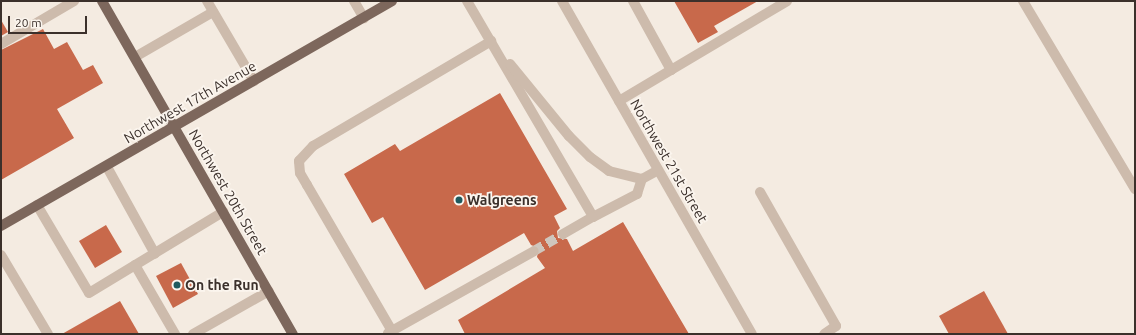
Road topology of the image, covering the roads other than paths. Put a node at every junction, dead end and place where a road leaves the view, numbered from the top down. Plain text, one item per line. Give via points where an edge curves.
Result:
1 (74, 1) edge
2 (102, 1) edge
3 (207, 1) edge
4 (354, 1) edge
5 (392, 1) edge
6 (468, 1) edge
7 (562, 1) edge
8 (633, 1) edge
9 (787, 1) edge
10 (1023, 1) edge
11 (213, 12) junction
12 (364, 18) junction
13 (491, 41) junction
14 (1, 44) edge
15 (135, 57) junction
16 (671, 70) junction
17 (254, 81) junction
18 (619, 101) junction
19 (175, 127) junction
20 (107, 167) junction
21 (658, 170) junction
22 (642, 179) junction
23 (1135, 189) edge
24 (760, 192) dead end
25 (37, 205) junction
26 (224, 212) junction
27 (593, 217) junction
28 (1, 226) edge
29 (564, 234) tunnel mouth
30 (534, 251) tunnel mouth
31 (155, 254) junction
32 (1, 255) edge
33 (135, 266) junction
34 (269, 291) junction
35 (389, 332) edge
36 (48, 334) edge
37 (175, 334) edge
38 (193, 334) edge
39 (293, 334) edge
40 (752, 334) edge
41 (824, 334) edge

1 - 14 street
2 - 15 main road, Northwest 20th Street
3 - 11 street
4 - 12 street
5 - 12 main road, Northwest 17th Avenue
6 - 13 street
7 - 18 street, Northwest 21st Street
8 - 16 street
9 - 16 street
10 - 23 street
11 - 15 street
11 - 17 street
12 - 17 main road, Northwest 17th Avenue
13 - 22 street via 569,136 590,157 609,171
13 - 27 street
13 - 35 street via 313,146 299,161 300,173
15 - 19 main road, Northwest 20th Street
16 - 18 street
17 - 19 main road, Northwest 17th Avenue
18 - 21 street, Northwest 21st Street
19 - 20 main road, Northwest 17th Avenue
19 - 26 main road, Northwest 20th Street
20 - 25 main road, Northwest 17th Avenue
20 - 31 street
21 - 22 street
21 - 40 street, Northwest 21st Street
22 - 27 street via 637,194
24 - 41 street via 836,326
25 - 28 main road, Northwest 17th Avenue
25 - 33 street via 89,293
26 - 31 street
26 - 34 main road, Northwest 20th Street
27 - 29 street
30 - 35 street
31 - 33 street
32 - 36 street
33 - 37 street
34 - 38 street
34 - 39 main road, Northwest 20th Street

